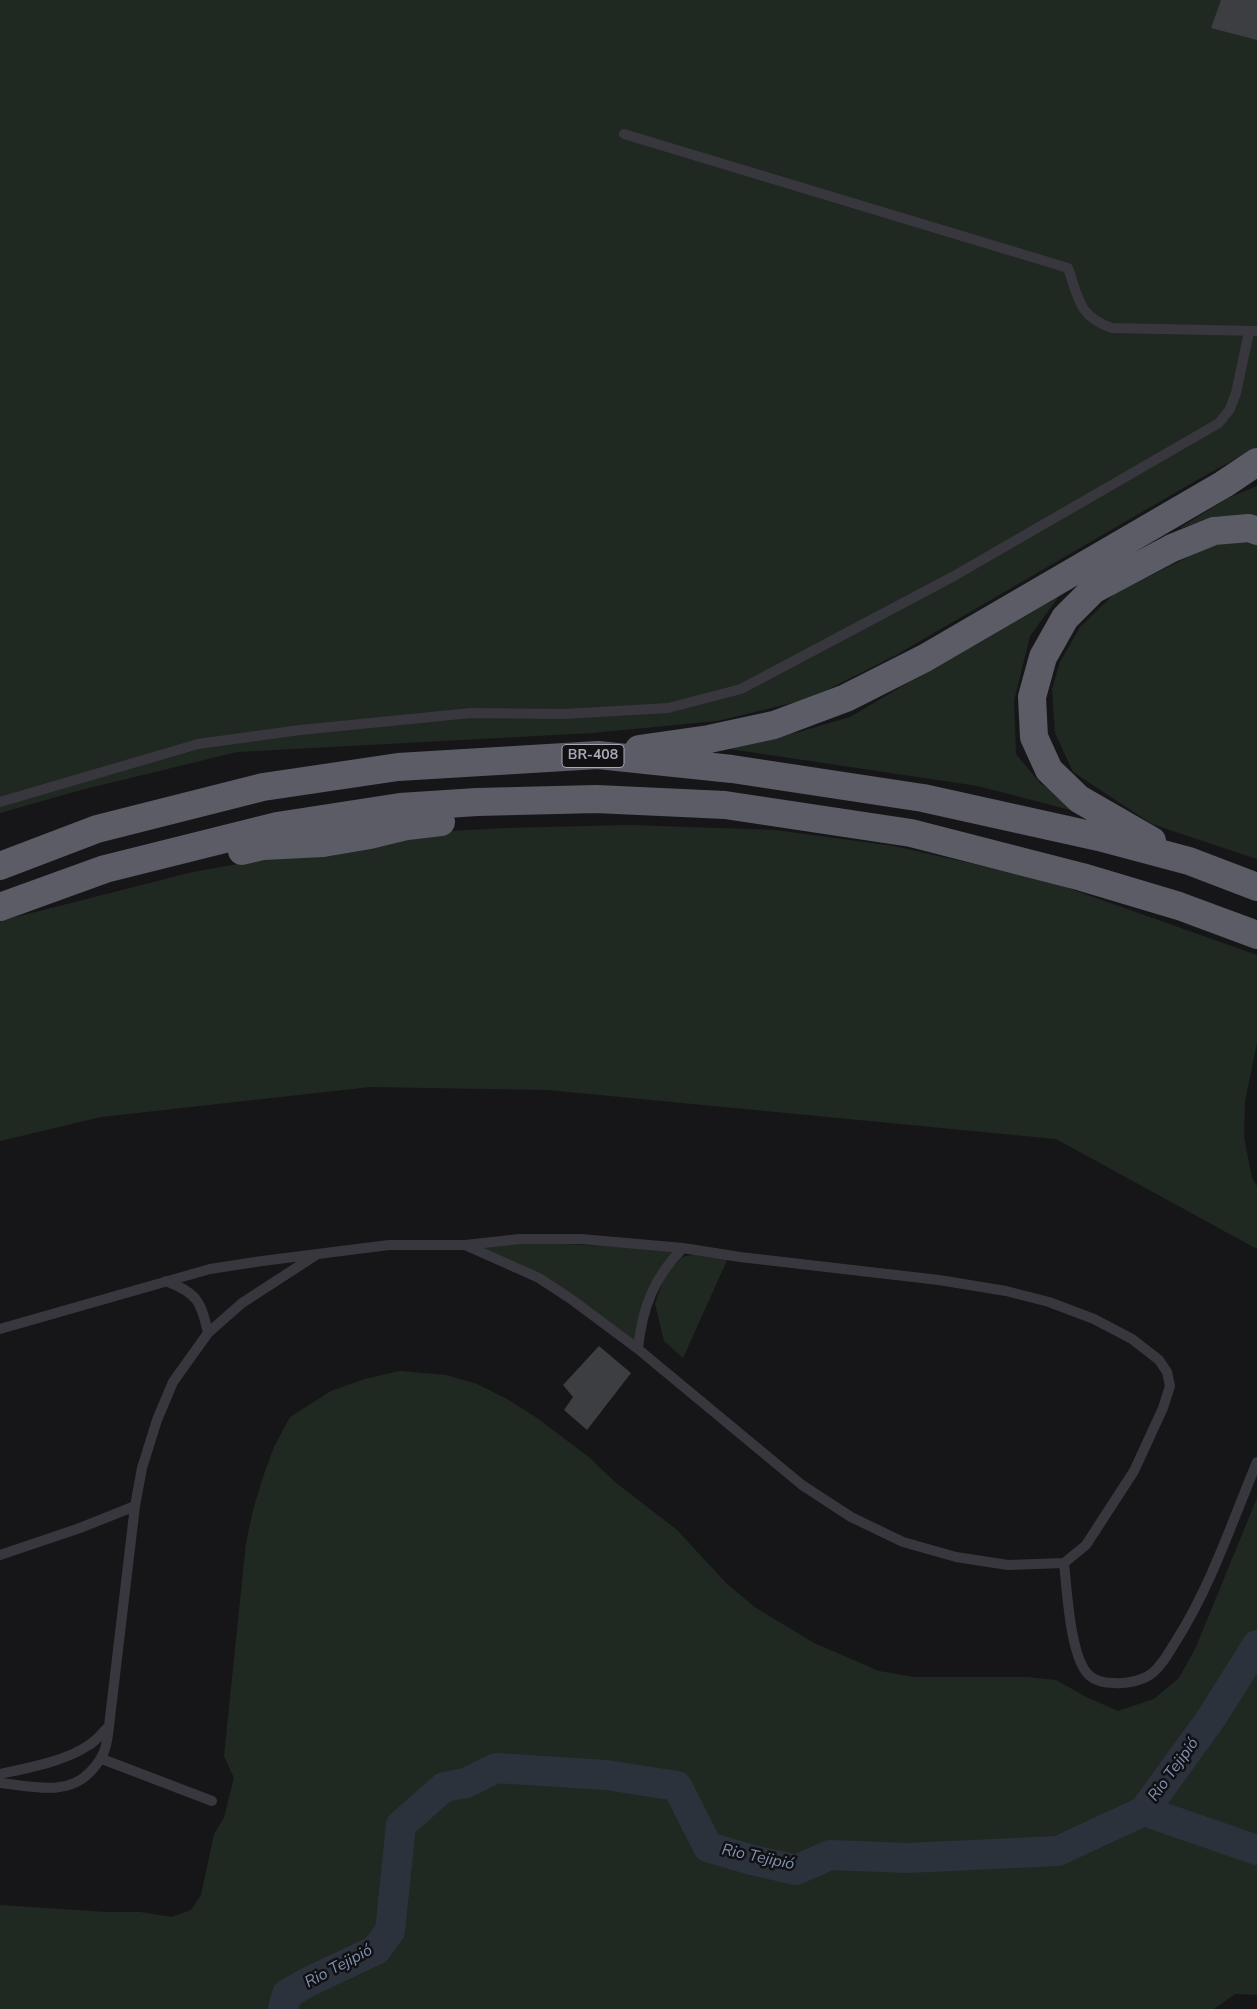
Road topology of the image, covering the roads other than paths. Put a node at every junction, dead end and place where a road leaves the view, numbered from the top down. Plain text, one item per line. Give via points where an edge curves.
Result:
1 (624, 134) dead end
2 (1253, 331) edge
3 (1257, 462) edge
4 (1257, 530) edge
5 (598, 755) junction
6 (0, 802) edge
7 (1189, 861) junction
8 (0, 866) edge
9 (1257, 886) edge
10 (10, 903) edge
11 (1257, 935) edge
12 (465, 1245) junction
13 (684, 1248) junction
14 (318, 1254) junction
15 (166, 1281) junction
16 (0, 1330) edge
17 (208, 1333) junction
18 (638, 1349) junction
19 (1257, 1462) edge
20 (135, 1506) junction
21 (0, 1555) edge
22 (1064, 1563) junction
23 (109, 1726) junction
24 (102, 1759) junction
25 (0, 1774) edge
26 (0, 1783) edge
27 (212, 1801) dead end

1 - 2 lane via 1068,268 1082,309 1096,322 1112,328
2 - 6 lane via 1230,409 1218,423 954,576 741,689 668,708 564,714 471,713 198,744
3 - 5 highway via 925,658 846,698 774,725 709,739
4 - 7 highway via 1214,531 1172,548 1093,590 1065,618 1043,657 1032,697 1034,737 1049,770 1078,799
5 - 7 highway, BR-408 via 732,769 923,798 1098,836
5 - 8 highway, BR-408 via 398,767 263,787 97,830
7 - 9 highway, BR-408
10 - 11 highway via 263,846 323,843 407,826 638,801 725,804 912,833 1082,877 1179,906
12 - 13 lane via 564,1238
12 - 14 lane via 389,1245
12 - 18 lane via 539,1278
13 - 18 lane via 661,1274 646,1304
13 - 22 lane via 1006,1291 1049,1302 1094,1319 1132,1339 1159,1360 1167,1372 1170,1386 1134,1470 1086,1546
14 - 15 lane via 210,1269
14 - 17 lane via 242,1303
15 - 16 lane
15 - 17 lane via 185,1288 197,1299
17 - 20 lane via 174,1382 157,1420 142,1468
18 - 22 lane via 802,1485 851,1517 903,1542 956,1557 1008,1565
19 - 22 lane via 1187,1624 1150,1675 1124,1684 1101,1682 1083,1669 1070,1621
20 - 21 lane
20 - 23 lane
23 - 24 lane
23 - 25 lane via 88,1746 67,1756
24 - 26 lane via 75,1785 58,1788
24 - 27 lane

